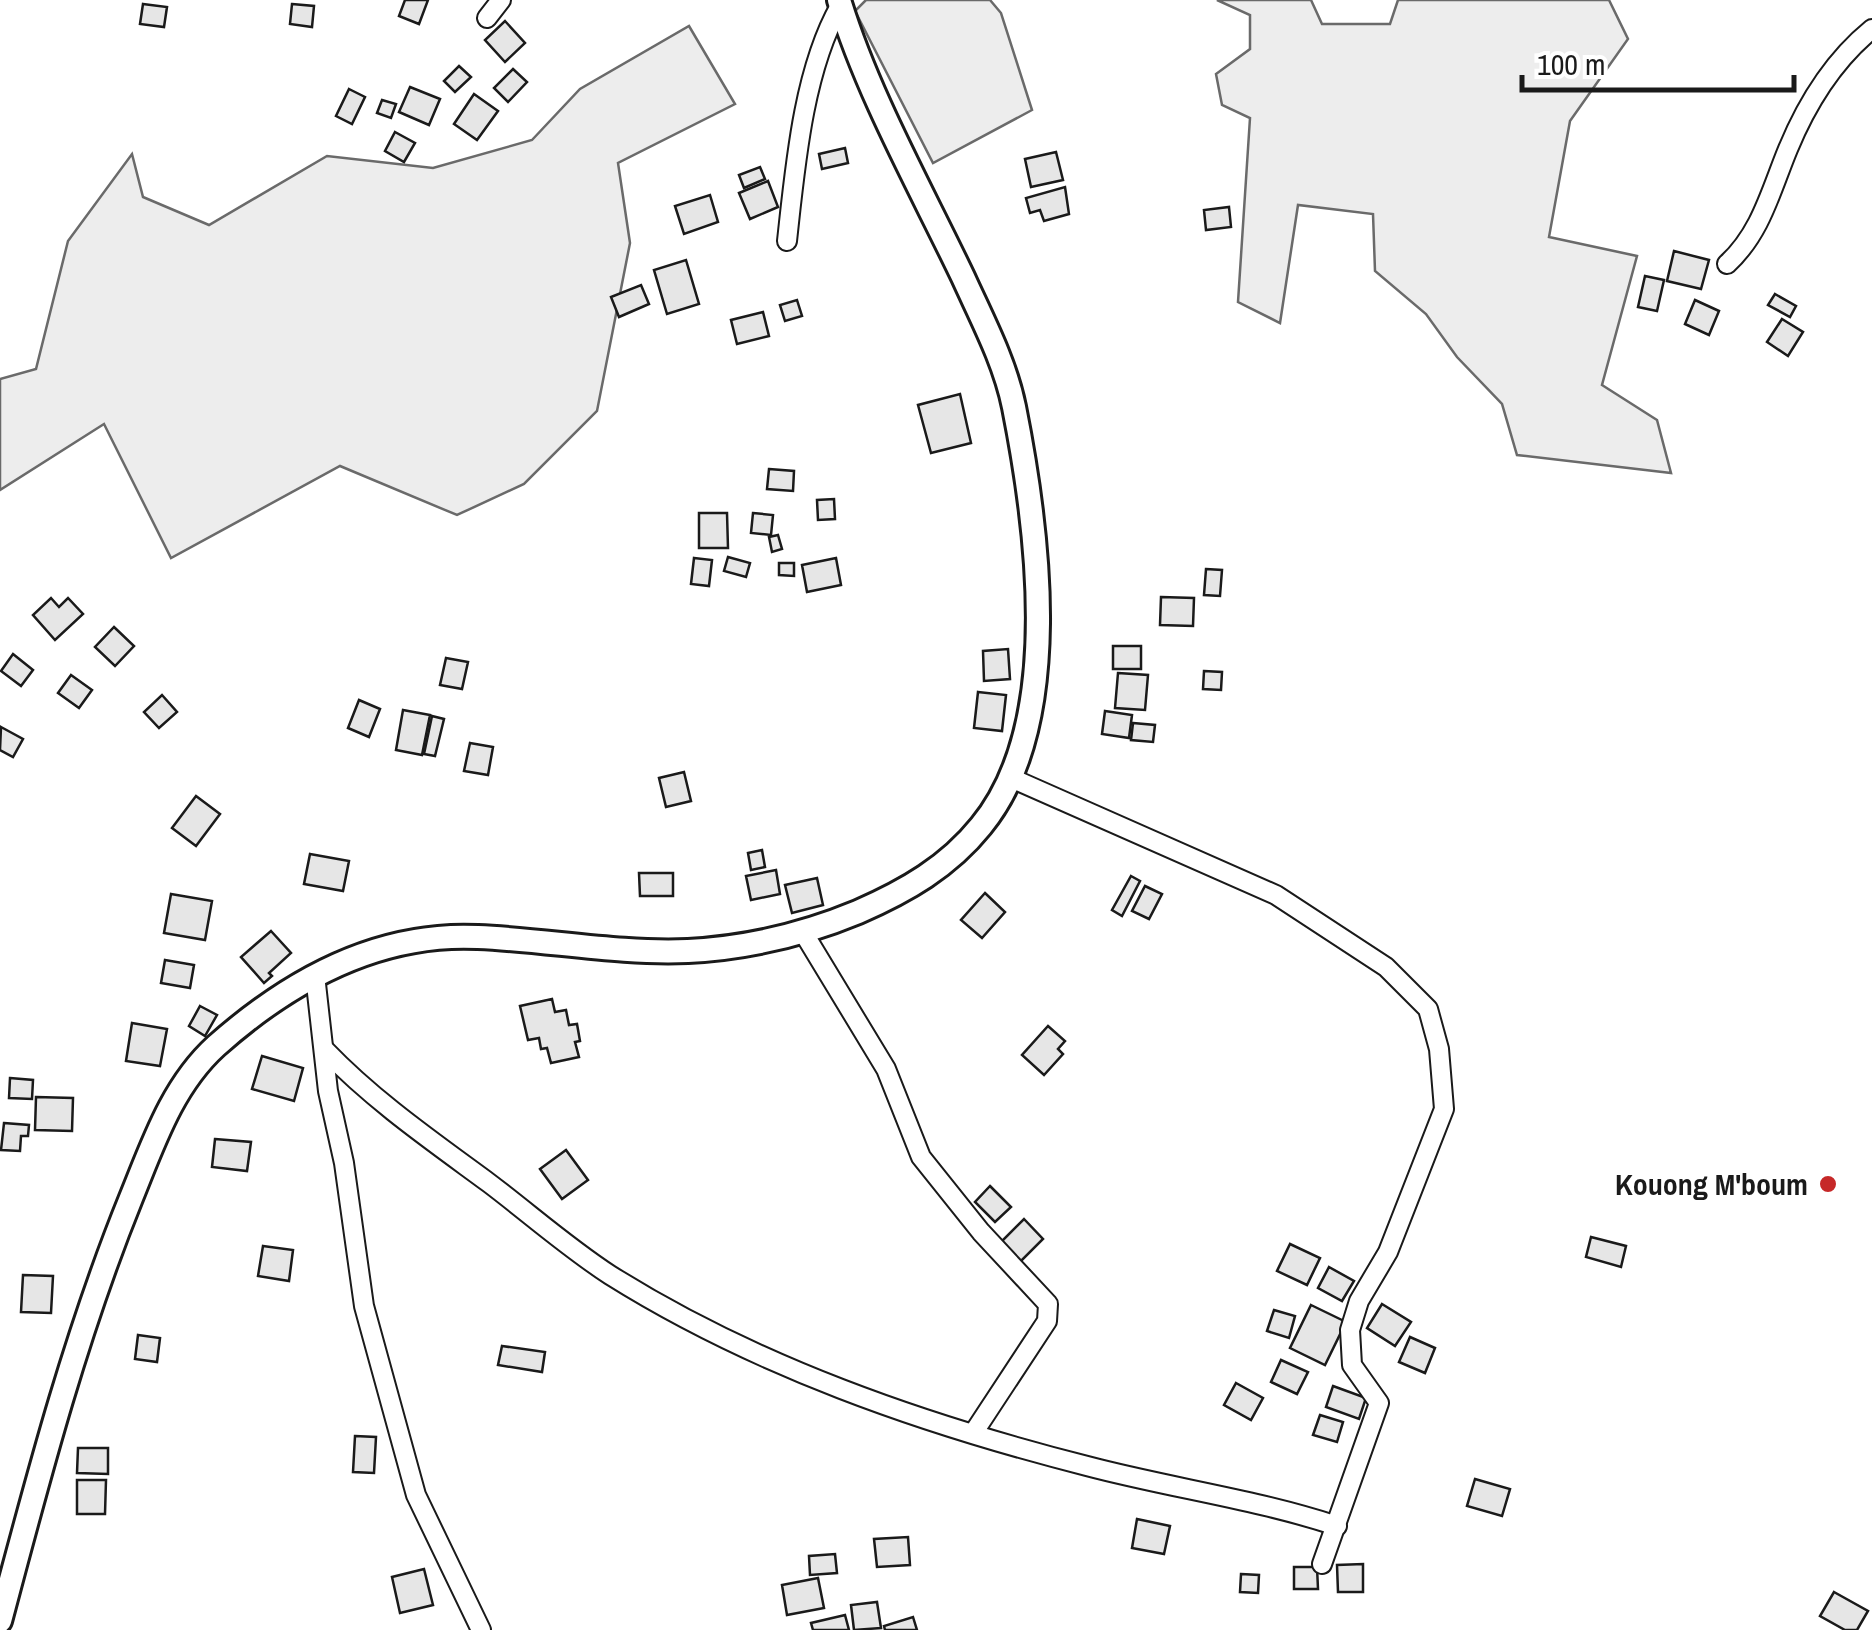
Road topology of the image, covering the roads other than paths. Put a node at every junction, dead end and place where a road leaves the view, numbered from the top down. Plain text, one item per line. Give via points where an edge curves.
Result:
1 (502, 0) edge
2 (839, 3) edge
3 (487, 18) dead end
4 (1872, 29) edge
5 (787, 241) dead end
6 (1727, 264) dead end
7 (1011, 778) junction
8 (803, 932) junction
9 (315, 975) junction
10 (325, 1050) junction
11 (974, 1432) junction
12 (1337, 1526) junction
13 (1322, 1564) dead end
14 (0, 1621) edge
15 (481, 1630) edge

1 - 3 street
2 - 5 street via 796,154
2 - 7 street via 980,313 1013,401 1036,572 1034,685
4 - 6 street via 1824,82 1790,143 1758,226
7 - 8 street via 986,822 922,881
7 - 12 street via 1276,894 1386,966 1428,1009 1444,1110 1350,1330 1352,1365 1379,1403
8 - 9 street via 683,951 434,937 378,949
8 - 11 street via 886,1069 922,1157 1048,1304 1047,1321
9 - 10 street
9 - 14 street via 211,1050 162,1124 95,1287
10 - 11 street via 382,1103 556,1237 647,1297 732,1344 824,1382
10 - 15 street via 355,1260 381,1372 416,1495
11 - 12 street
12 - 13 street

